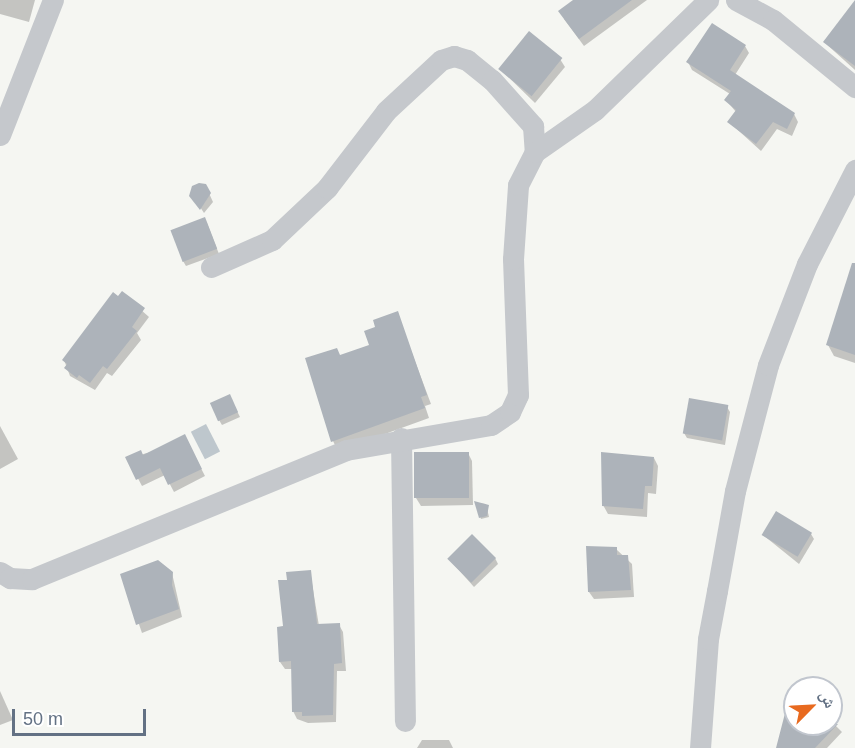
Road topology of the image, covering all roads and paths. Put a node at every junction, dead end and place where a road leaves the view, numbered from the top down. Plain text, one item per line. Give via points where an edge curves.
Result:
1 (53, 0) edge
2 (708, 0) edge
3 (736, 0) edge
4 (855, 87) edge
5 (0, 135) edge
6 (535, 152) junction
7 (855, 170) edge
8 (211, 267) dead end
9 (400, 438) junction
10 (0, 572) edge
11 (405, 721) dead end
12 (700, 748) edge

1 - 5 street
2 - 6 street via 595,110
3 - 4 street via 773,20
6 - 8 street via 533,126 492,80 467,60 454,56 441,60 386,111 327,188 272,240
6 - 9 street via 518,185 513,259 518,395 510,412 490,425
7 - 12 street via 807,264 765,376 735,491 712,620
9 - 10 street via 346,450 32,579 10,578
9 - 11 street

